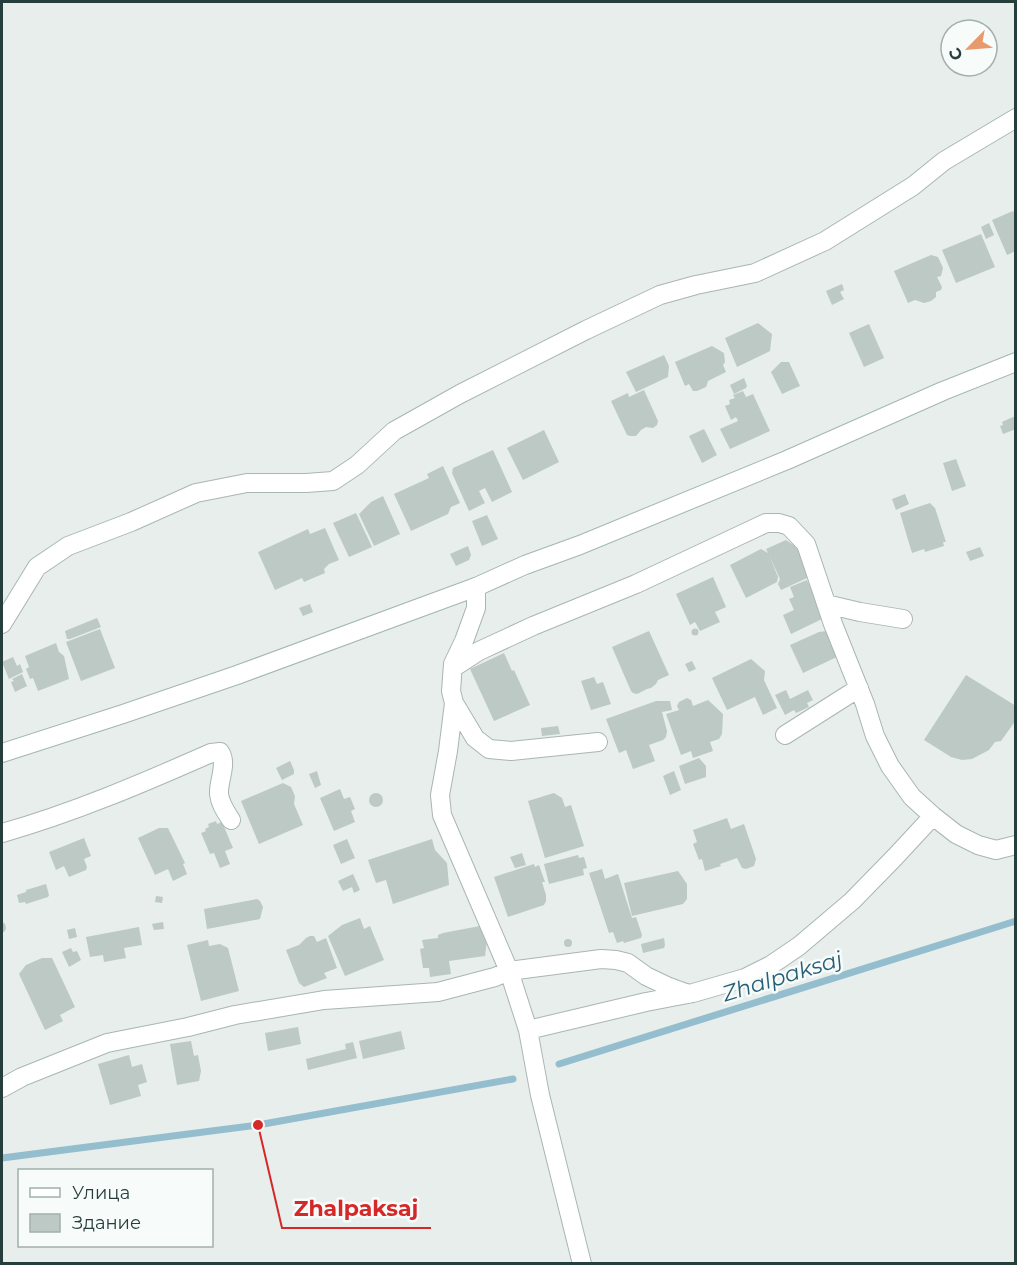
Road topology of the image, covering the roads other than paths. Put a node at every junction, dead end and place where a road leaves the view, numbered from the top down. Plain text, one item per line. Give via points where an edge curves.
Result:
1 (1016, 118) edge
2 (1016, 362) edge
3 (476, 587) junction
4 (826, 604) junction
5 (903, 619) dead end
6 (2, 624) edge
7 (453, 668) junction
8 (859, 688) junction
9 (454, 703) junction
10 (785, 735) dead end
11 (598, 742) dead end
12 (2, 753) edge
13 (933, 816) junction
14 (231, 820) dead end
15 (2, 833) edge
16 (1016, 845) edge
17 (509, 971) junction
18 (688, 994) junction
19 (528, 1030) junction
20 (2, 1088) edge
21 (582, 1263) edge

1 - 6 street via 825,241 755,273 660,295 586,330 394,431 333,481 246,483 196,493 68,546 37,567
2 - 3 street
3 - 7 street via 476,608
3 - 12 street via 237,675
4 - 5 street
4 - 7 street via 806,544 789,526 766,523 479,651
4 - 8 street
7 - 9 street
8 - 10 street
8 - 13 street via 890,766 912,797
9 - 11 street via 475,738 489,748 511,751
9 - 17 street via 440,795 442,815
13 - 16 street via 978,845 996,850
13 - 18 street via 852,900 799,946 745,978
14 - 15 street via 219,795 224,759 220,752 43,822
17 - 18 street via 616,960
17 - 19 street
17 - 20 street via 438,992 324,1000 107,1043
18 - 19 street
19 - 21 street

